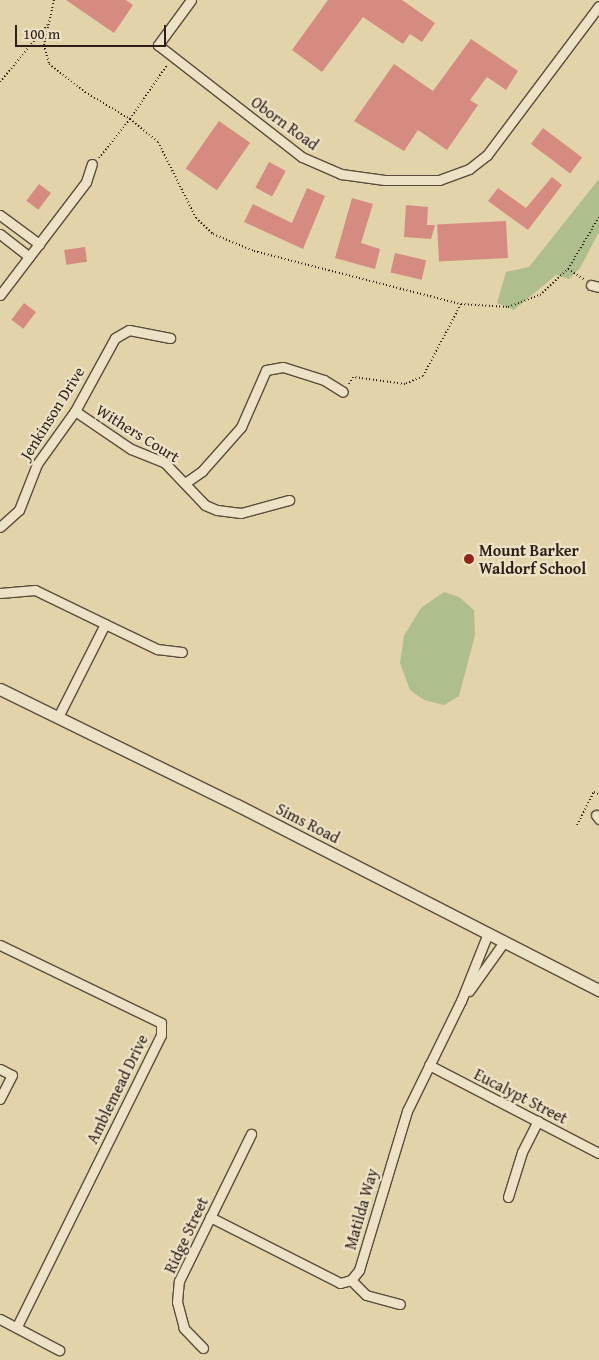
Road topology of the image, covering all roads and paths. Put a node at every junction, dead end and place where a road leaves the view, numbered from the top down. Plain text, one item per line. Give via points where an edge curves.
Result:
1 (54, 0) edge
2 (191, 0) edge
3 (599, 6) edge
4 (48, 23) junction
5 (173, 57) junction
6 (0, 82) edge
7 (130, 119) junction
8 (92, 164) joint
9 (0, 214) edge
10 (599, 217) edge
11 (0, 234) edge
12 (39, 244) junction
13 (29, 257) junction
14 (568, 269) junction
15 (595, 286) edge
16 (0, 295) edge
17 (460, 304) junction
18 (170, 338) dead end
19 (343, 392) joint
20 (75, 411) junction
21 (185, 483) junction
22 (289, 500) dead end
23 (0, 527) edge
24 (0, 593) edge
25 (105, 624) junction
26 (182, 652) dead end
27 (0, 689) edge
28 (58, 717) junction
29 (599, 794) edge
30 (576, 825) dead end
31 (488, 934) junction
32 (504, 942) junction
33 (0, 945) edge
34 (599, 990) edge
35 (461, 1001) junction
36 (429, 1066) junction
37 (0, 1069) edge
38 (0, 1099) edge
39 (538, 1121) junction
40 (251, 1134) dead end
41 (599, 1153) edge
42 (508, 1197) dead end
43 (210, 1217) junction
44 (351, 1280) junction
45 (400, 1304) dead end
46 (0, 1319) edge
47 (16, 1328) junction
48 (203, 1348) dead end
49 (59, 1350) dead end

1 - 4 path
2 - 5 street, Oborn Road via 158,45
3 - 5 street, Oborn Road via 487,154 469,169 439,180 367,178 322,168 302,157
4 - 6 path
4 - 7 path via 44,45 48,64 85,92
5 - 7 path
7 - 8 path
7 - 17 path via 158,142 196,218 213,234 254,251
8 - 12 street via 86,182
9 - 12 street
10 - 14 path
11 - 13 street
12 - 13 street
13 - 16 street
14 - 15 path
14 - 17 path via 540,294 508,308
17 - 19 path via 422,376 405,384 354,377
18 - 20 street, Jenkinson Drive via 146,331 122,332
19 - 21 street via 324,380 283,367 266,370 241,427 202,471
20 - 21 street, Withers Court via 130,449 164,462
20 - 23 street, Jenkinson Drive via 37,464 19,510
21 - 22 street, Withers Court via 205,505 227,513 264,509
24 - 25 street via 35,590
25 - 26 street via 157,649
25 - 28 street
27 - 28 street, Sims Road
28 - 31 street, Sims Road
29 - 30 path via 594,792
31 - 32 street, Sims Road
31 - 35 street, Matilda Way
32 - 34 street, Sims Road
32 - 35 street, Matilda Way
33 - 47 street, Amblemead Drive via 161,1023 161,1035
35 - 36 street, Matilda Way
36 - 39 street, Eucalypt Street
36 - 44 street, Matilda Way via 407,1111 360,1270
37 - 38 street via 12,1075
39 - 41 street, Eucalypt Street
39 - 42 street via 522,1152
40 - 43 street, Ridge Street
43 - 44 street via 340,1283
43 - 48 street, Ridge Street via 179,1281 177,1302 184,1328
44 - 45 street via 366,1295
46 - 47 street
47 - 49 street

